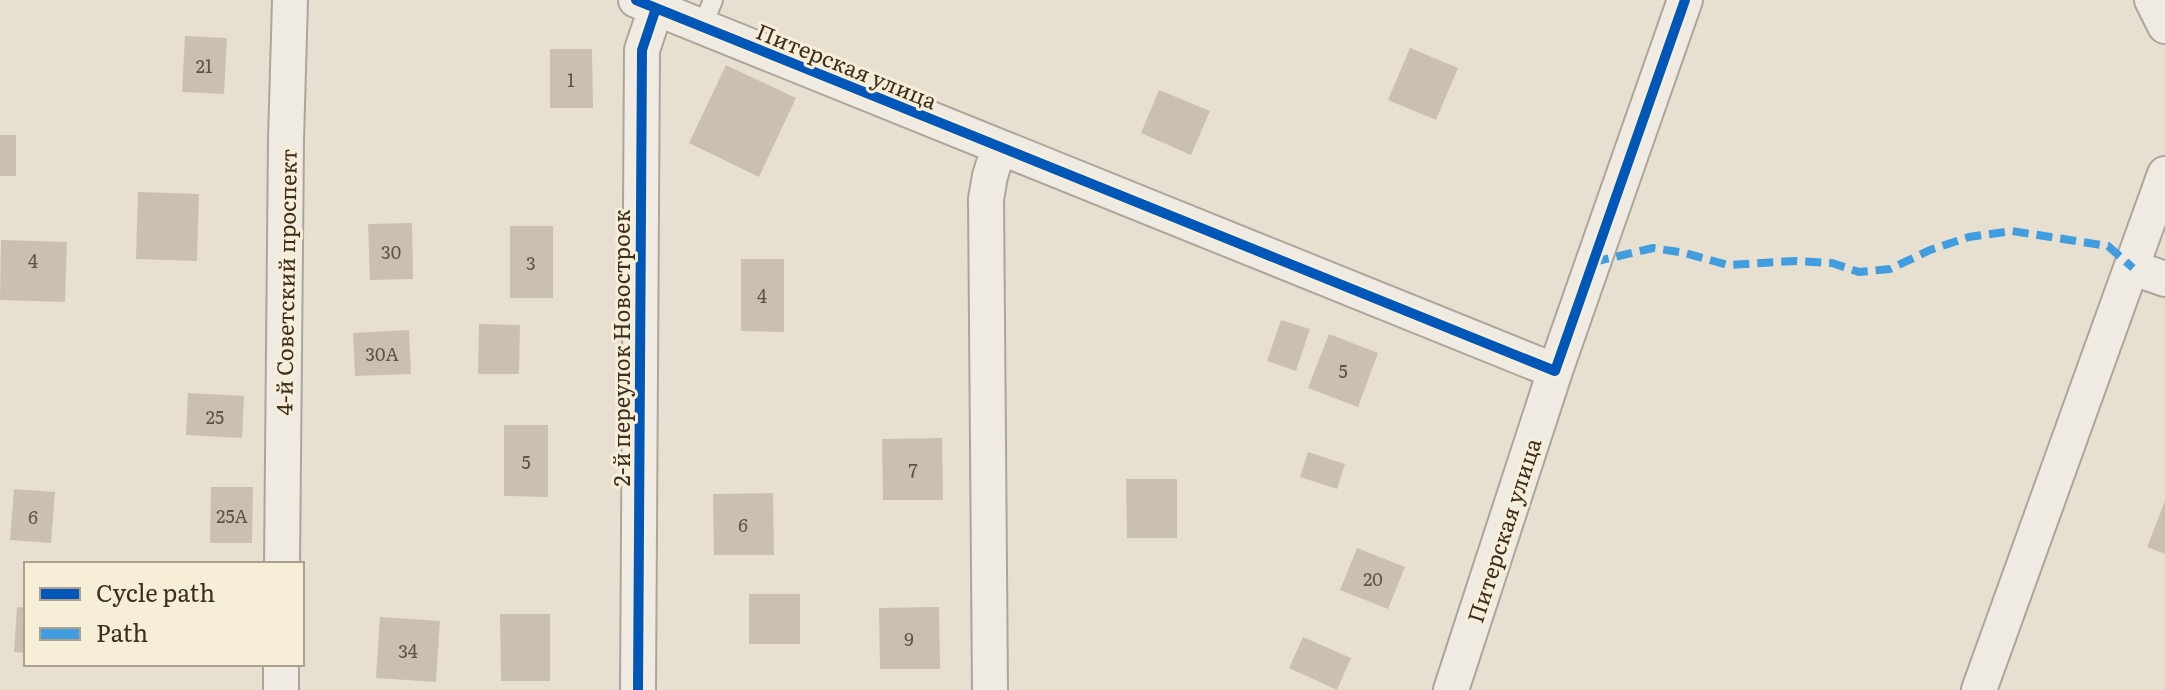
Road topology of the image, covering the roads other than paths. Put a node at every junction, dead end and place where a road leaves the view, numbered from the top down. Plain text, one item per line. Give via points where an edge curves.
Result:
1 (290, 0) edge
2 (1685, 0) edge
3 (2152, 0) edge
4 (646, 4) edge
5 (708, 13) edge
6 (2165, 26) edge
7 (999, 148) junction
8 (2165, 174) edge
9 (2149, 273) edge
10 (1555, 371) junction
11 (282, 562) edge
12 (281, 666) edge
13 (281, 690) edge
14 (638, 690) edge
15 (990, 690) edge
16 (1451, 690) edge
17 (1979, 690) edge

1 - 11 street, 4-й Советский проспект
2 - 10 street, Питерская улица
3 - 6 street
4 - 5 street, Питерская улица
4 - 14 street, 2-й переулок Новостроек
5 - 7 street, Питерская улица
7 - 10 street, Питерская улица
7 - 15 street via 986,199
8 - 9 street
9 - 17 street
10 - 16 street, Питерская улица
12 - 13 street

